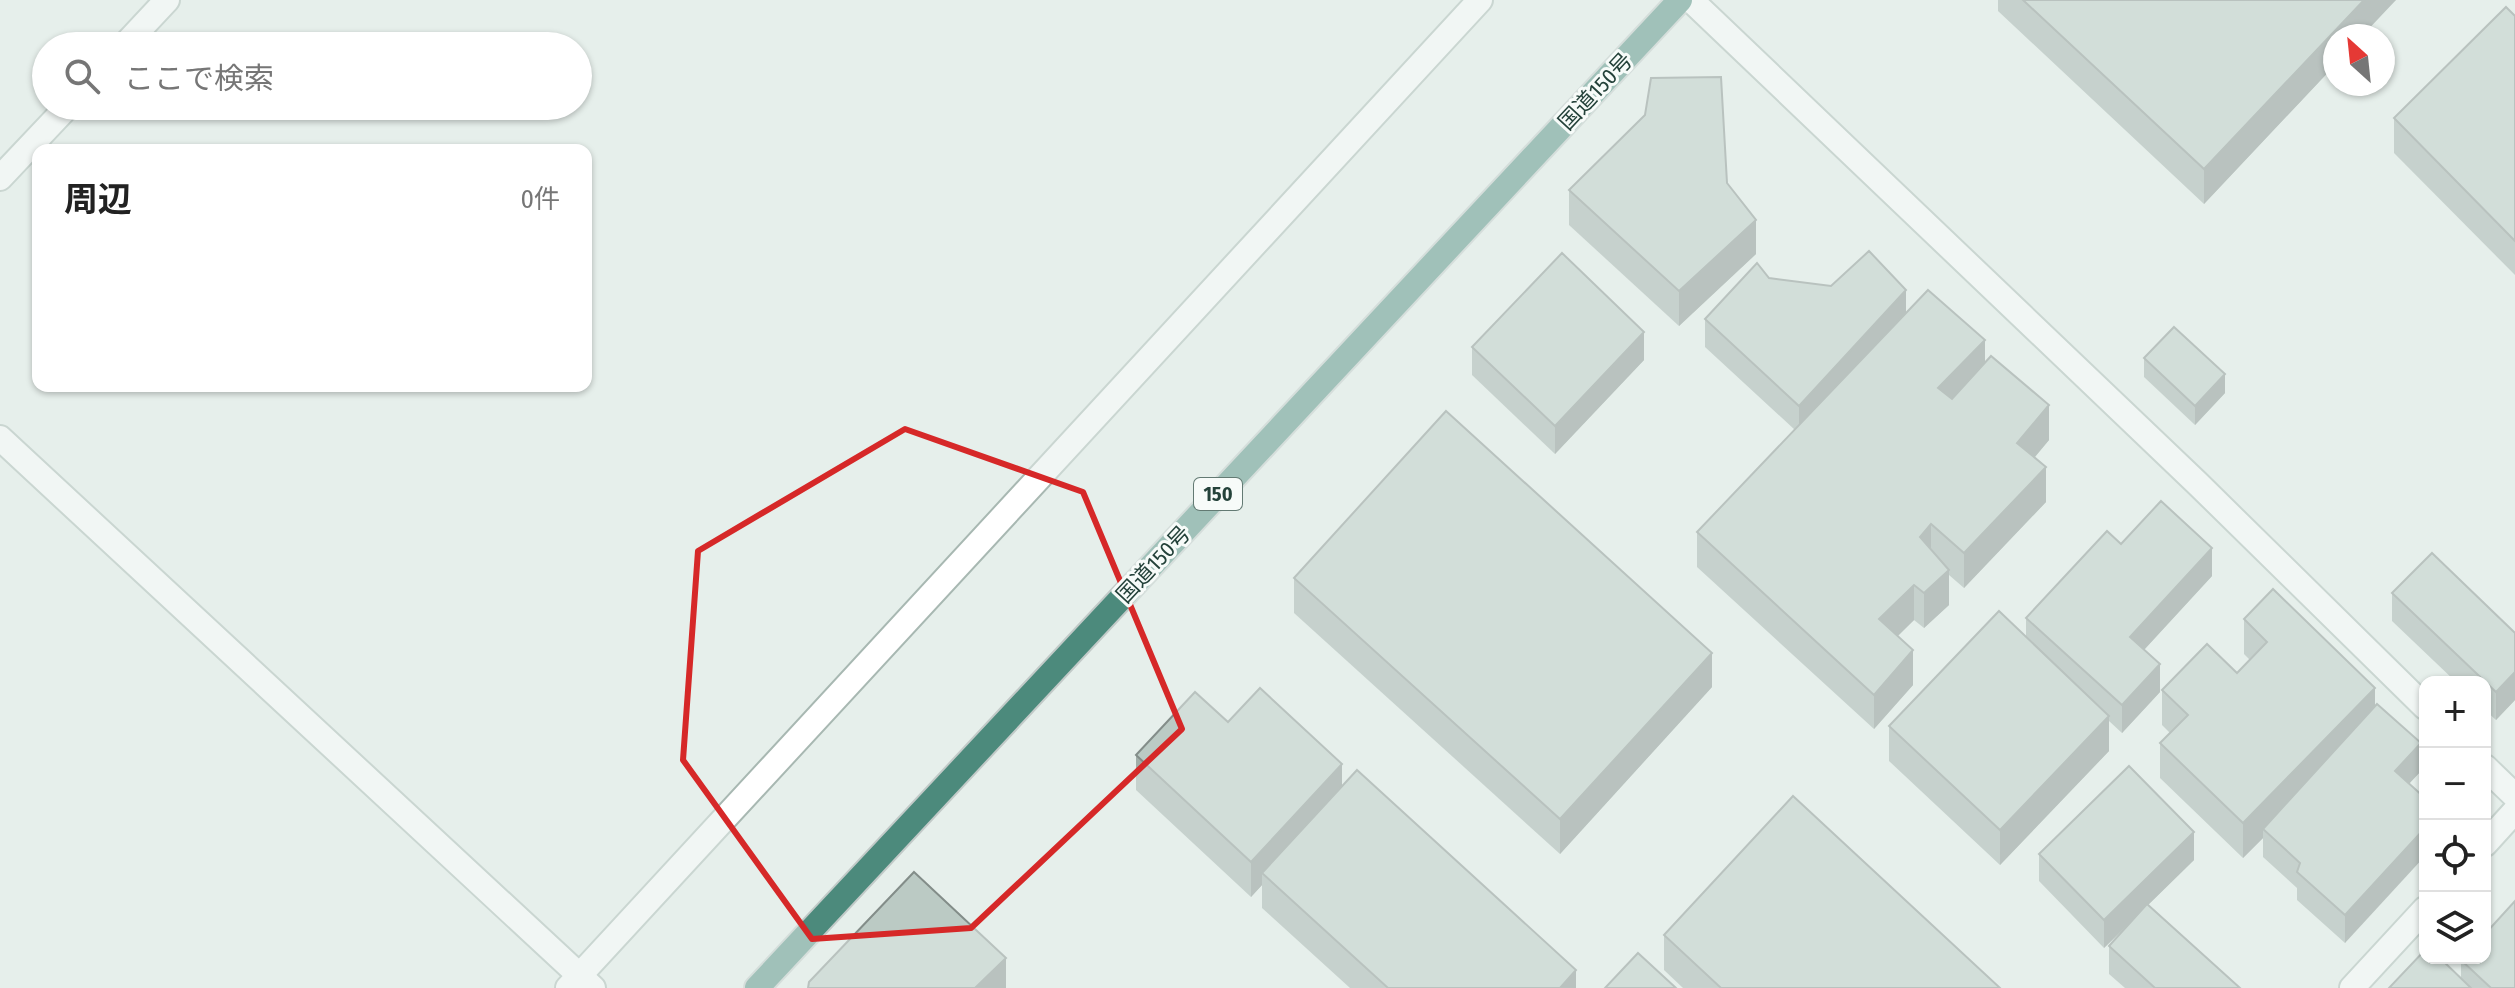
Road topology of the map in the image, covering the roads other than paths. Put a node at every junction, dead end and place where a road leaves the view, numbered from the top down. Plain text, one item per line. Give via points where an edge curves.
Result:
1 (167, 0) edge
2 (1480, 0) edge
3 (1680, 0) edge
4 (1691, 0) edge
5 (137, 32) edge
6 (55, 120) edge
7 (32, 144) edge
8 (32, 144) edge
9 (0, 178) edge
10 (0, 438) edge
11 (2419, 701) edge
12 (2491, 773) edge
13 (2515, 796) edge
14 (2515, 811) edge
15 (2491, 837) edge
16 (2419, 915) edge
17 (580, 984) edge
18 (757, 988) edge
19 (2352, 988) edge

1 - 5 street
2 - 17 street
3 - 18 highway, 国道150号 / 150
4 - 11 street
6 - 7 street
8 - 9 street
10 - 17 street
12 - 13 street
14 - 15 street
16 - 19 street

